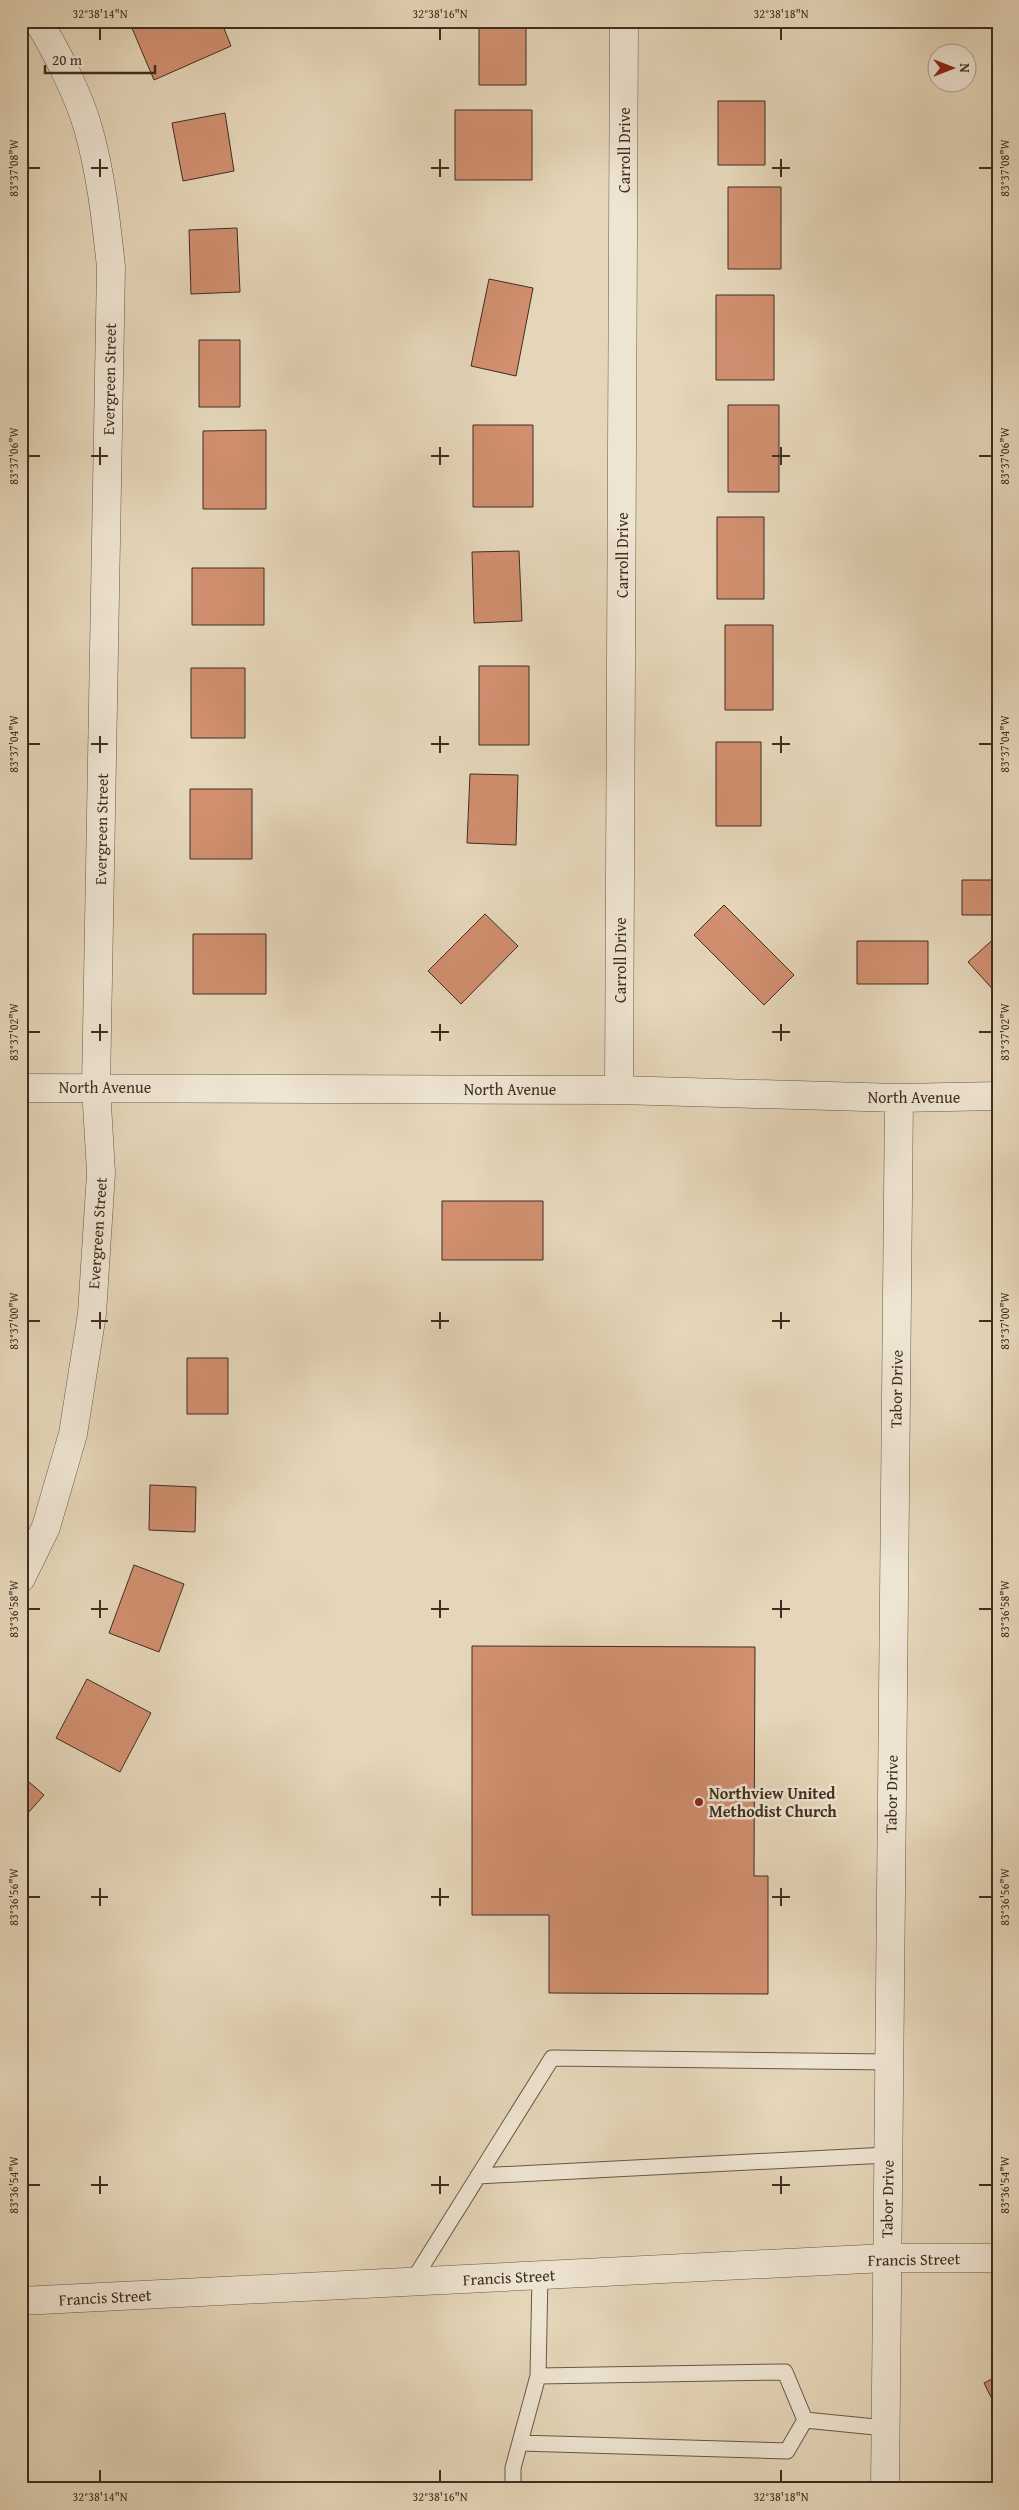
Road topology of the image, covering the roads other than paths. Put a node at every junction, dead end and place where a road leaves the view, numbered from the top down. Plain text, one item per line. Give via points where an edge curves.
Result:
1 (38, 21) edge
2 (624, 21) edge
3 (96, 1086) junction
4 (21, 1088) edge
5 (619, 1090) junction
6 (998, 1096) edge
7 (899, 1098) junction
8 (21, 1578) edge
9 (888, 2062) junction
10 (887, 2155) junction
11 (478, 2176) junction
12 (886, 2258) junction
13 (998, 2258) edge
14 (540, 2276) junction
15 (412, 2282) junction
16 (21, 2301) edge
17 (538, 2376) junction
18 (804, 2420) junction
19 (886, 2428) junction
20 (520, 2443) junction
21 (513, 2489) edge
22 (885, 2489) edge

1 - 3 street, Evergreen Street via 54,47 88,126 103,197 111,267
2 - 5 street, Carroll Drive
3 - 4 street, North Avenue
3 - 5 street, North Avenue
3 - 8 street, Evergreen Street via 101,1173 92,1314 72,1434 46,1528
5 - 7 street, North Avenue
6 - 7 street, North Avenue
7 - 9 street, Tabor Drive
9 - 10 street, Tabor Drive
9 - 11 lane via 552,2058
10 - 11 lane
10 - 12 street, Tabor Drive
11 - 15 lane
12 - 13 street, Francis Street
12 - 14 street, Francis Street
12 - 19 street, Tabor Drive
14 - 15 street, Francis Street
14 - 17 lane
15 - 16 street, Francis Street
17 - 18 lane via 785,2372
17 - 20 lane
18 - 19 lane
18 - 20 lane via 787,2451
19 - 22 street, Tabor Drive
20 - 21 lane via 513,2468

